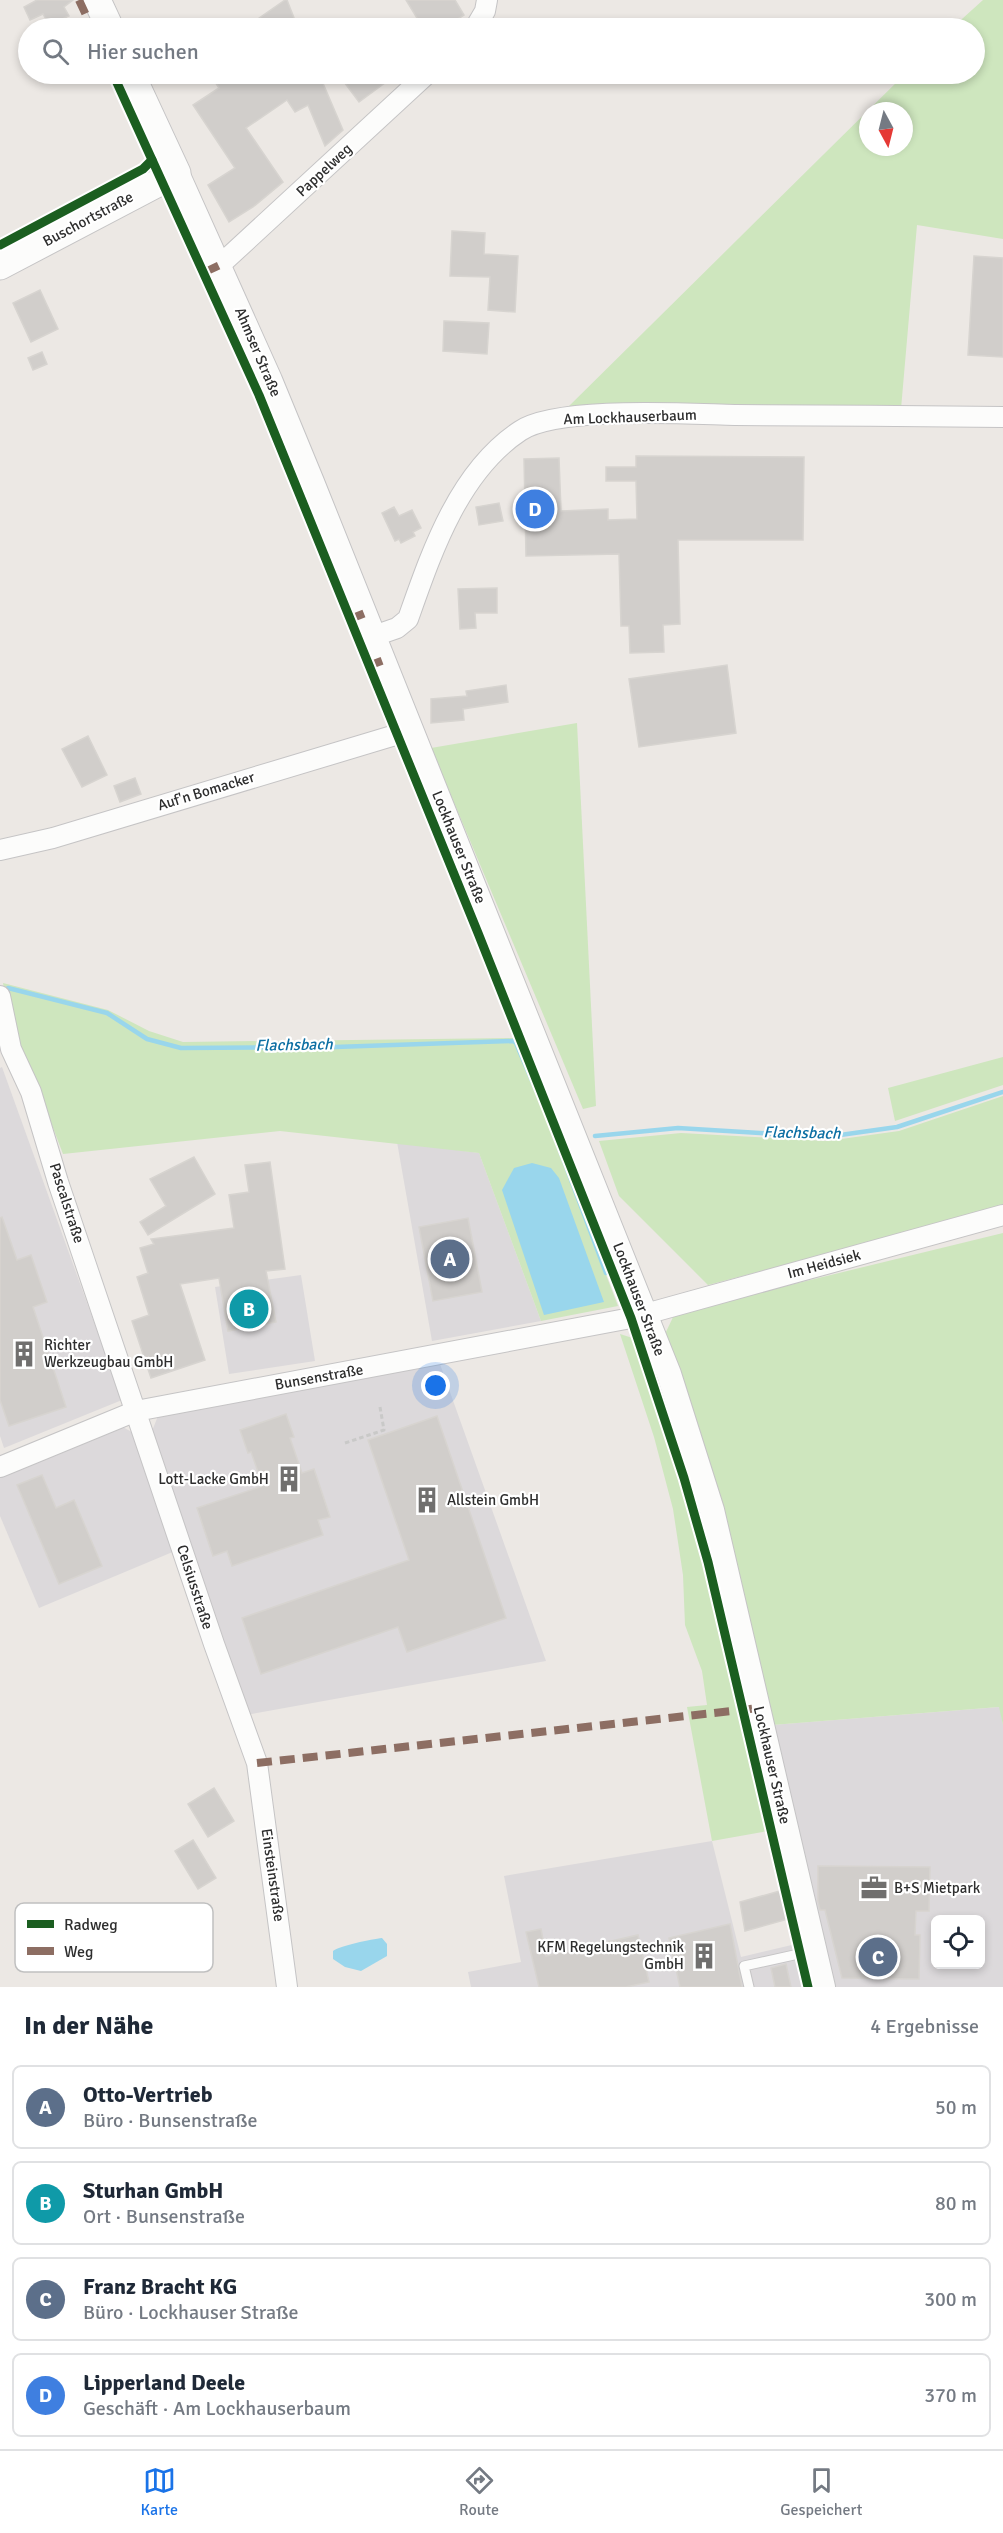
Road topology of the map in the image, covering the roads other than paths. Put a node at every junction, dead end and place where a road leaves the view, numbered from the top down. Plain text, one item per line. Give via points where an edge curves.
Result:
1 (97, 0) edge
2 (487, 0) edge
3 (105, 18) edge
4 (481, 18) edge
5 (136, 84) edge
6 (416, 84) edge
7 (177, 173) junction
8 (220, 265) junction
9 (0, 266) edge
10 (1003, 417) edge
11 (374, 636) junction
12 (412, 730) junction
13 (0, 850) edge
14 (0, 996) edge
15 (1003, 1215) edge
16 (645, 1312) junction
17 (136, 1411) junction
18 (0, 1467) edge
19 (257, 1763) joint
20 (815, 1951) junction
21 (287, 1987) edge
22 (749, 1987) edge
23 (823, 1987) edge

1 - 3 main road
2 - 4 street
5 - 7 main road, Ahmser Straße
6 - 8 street, Pappelweg
7 - 8 street, Ahmser Straße
7 - 9 main road, Buschortstraße
8 - 11 street, Ahmser Straße
10 - 11 street, Am Lockhauserbaum via 666,414 542,420 520,431 477,472 438,535 408,619 397,628
11 - 12 street, Lockhauser Straße
12 - 13 street, Auf'n Bomacker via 53,838
12 - 16 street, Lockhauser Straße
14 - 17 street, Pascalstraße via 11,1049 31,1092
15 - 16 street, Im Heidsiek
16 - 17 street, Bunsenstraße via 499,1344
16 - 20 street, Lockhauser Straße via 712,1510
17 - 18 street, Bunsenstraße
17 - 19 street, Celsiusstraße
19 - 21 street, Einsteinstraße
20 - 22 lane via 744,1966
20 - 23 street, Lockhauser Straße

